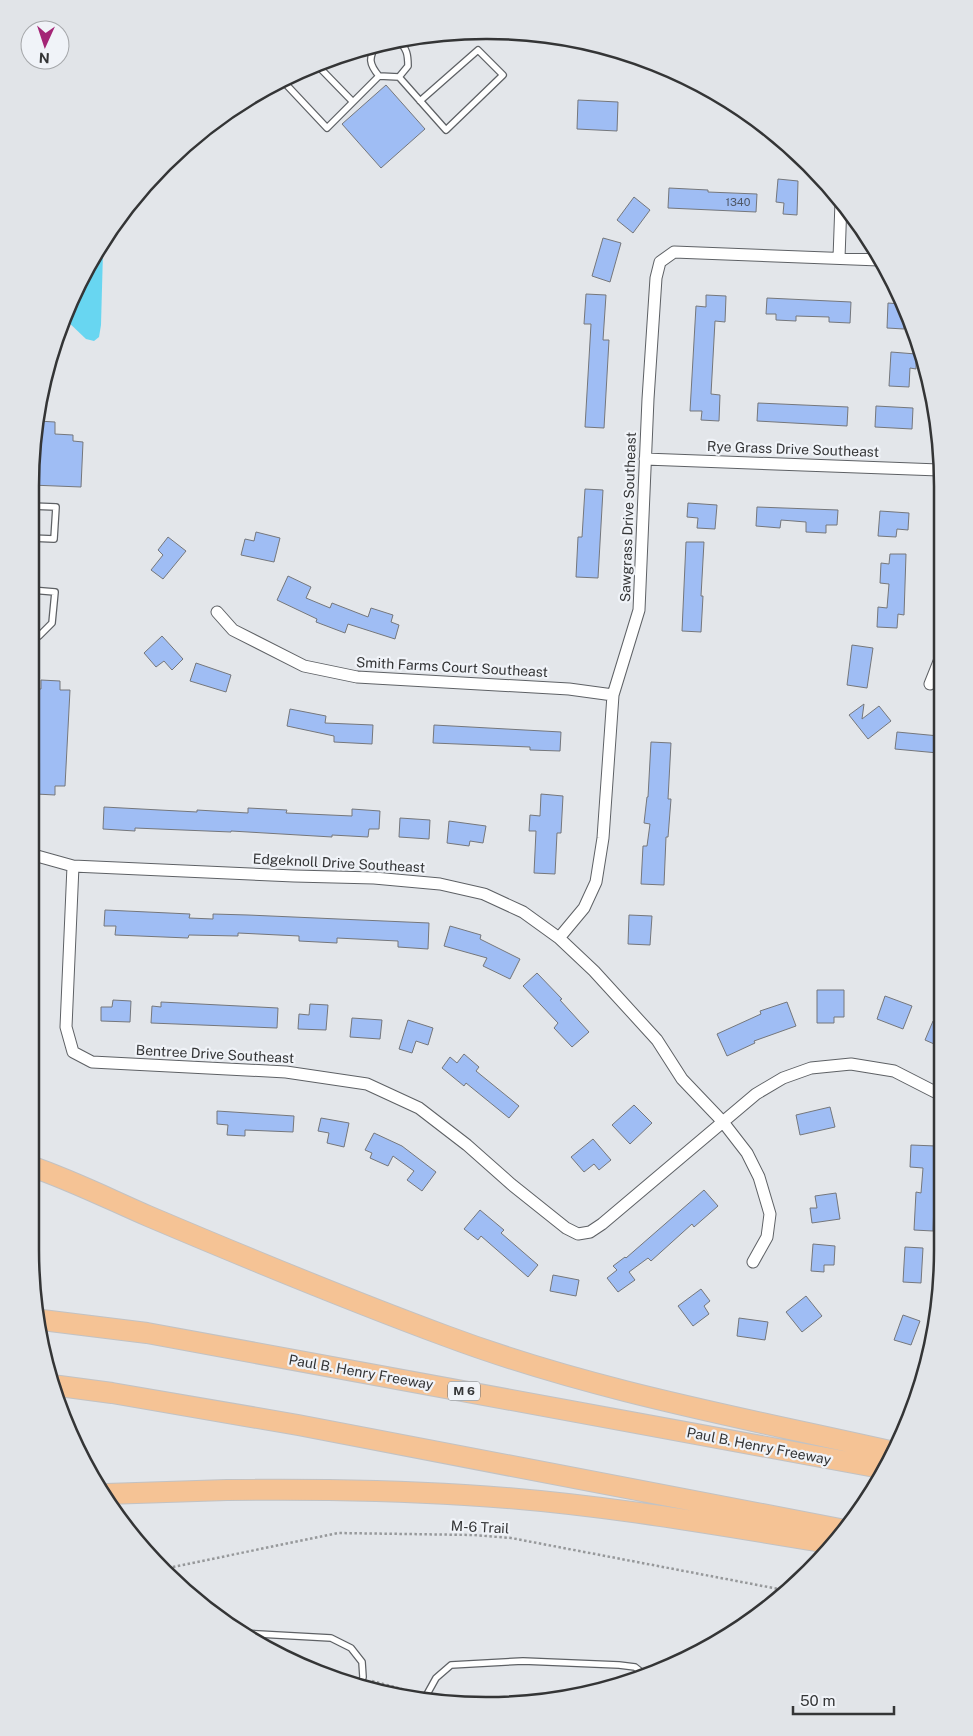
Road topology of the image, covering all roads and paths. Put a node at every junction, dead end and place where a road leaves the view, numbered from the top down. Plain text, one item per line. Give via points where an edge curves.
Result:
1 (404, 46) edge
2 (371, 54) edge
3 (322, 70) edge
4 (379, 76) junction
5 (399, 77) junction
6 (287, 86) edge
7 (420, 101) junction
8 (353, 102) junction
9 (841, 213) edge
10 (840, 258) junction
11 (872, 260) edge
12 (645, 459) junction
13 (933, 470) edge
14 (39, 506) edge
15 (39, 538) edge
16 (39, 591) edge
17 (216, 612) dead end
18 (39, 636) edge
19 (934, 674) edge
20 (930, 684) dead end
21 (613, 695) junction
22 (39, 855) edge
23 (73, 866) junction
24 (559, 938) junction
25 (934, 1091) edge
26 (723, 1122) junction
27 (39, 1169) edge
28 (39, 1181) edge
29 (147, 1216) junction
30 (753, 1262) dead end
31 (45, 1320) edge
32 (61, 1386) edge
33 (887, 1450) edge
34 (877, 1467) edge
35 (112, 1495) edge
36 (837, 1528) edge
37 (825, 1543) edge
38 (171, 1567) edge
39 (779, 1588) edge
40 (258, 1634) edge
41 (639, 1670) edge
42 (362, 1679) edge
43 (368, 1681) edge
44 (403, 1690) edge
45 (428, 1693) edge

1 - 5 lane via 408,52 408,66
2 - 4 lane via 371,66
3 - 8 lane
4 - 5 lane
4 - 8 lane
5 - 7 lane
6 - 8 lane via 327,128
7 - 7 lane via 446,130 503,75 478,50
9 - 10 street
10 - 11 street
10 - 12 street, Sawgrass Drive Southeast via 674,252 660,262 656,278
12 - 13 street, Rye Grass Drive Southeast
12 - 21 street, Sawgrass Drive Southeast via 639,610
14 - 15 lane via 56,507 54,539
16 - 18 lane via 55,592 52,623
17 - 21 street, Smith Farms Court Southeast via 232,630 304,666 357,678 569,688
19 - 20 street
21 - 24 street, Sawgrass Drive Southeast via 603,838 596,882 584,908
22 - 23 street, Edgeknoll Drive Southeast
23 - 24 street, Edgeknoll Drive Southeast via 374,878 440,884 484,894 523,912
23 - 26 street, Bentree Drive Southeast via 66,1028 73,1052 92,1062 286,1072 367,1084 419,1108 566,1228 578,1234 590,1232 602,1224
24 - 26 street, Edgeknoll Drive Southeast via 657,1040 682,1079
25 - 26 street via 894,1071 851,1064 811,1068 783,1078 756,1094
26 - 30 street, Edgeknoll Drive Southeast via 747,1153 759,1177 770,1214 767,1238
27 - 29 highway
28 - 29 highway
29 - 33 highway via 447,1337 502,1355 622,1390
31 - 34 highway, Paul B. Henry Freeway / M 6 via 147,1333
32 - 36 highway via 298,1425
35 - 37 highway via 290,1489 467,1495 655,1514
38 - 39 path, M-6 Trail via 338,1533 474,1535 511,1538
40 - 42 lane via 331,1638 351,1648 362,1662
41 - 45 lane via 635,1667 523,1661 451,1665 436,1678
43 - 44 path

